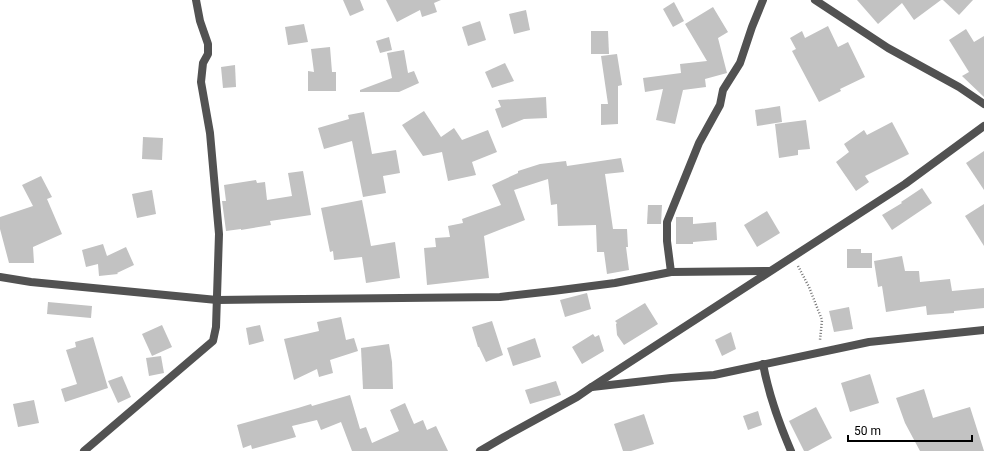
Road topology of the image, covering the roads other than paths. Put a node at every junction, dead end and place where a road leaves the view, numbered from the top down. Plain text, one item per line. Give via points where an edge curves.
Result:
1 (196, 0) edge
2 (763, 0) edge
3 (815, 0) edge
4 (984, 104) edge
5 (984, 126) edge
6 (769, 271) junction
7 (671, 272) junction
8 (0, 277) edge
9 (217, 300) junction
10 (984, 330) edge
11 (763, 364) junction
12 (590, 388) junction
13 (84, 451) edge
14 (480, 451) edge
15 (791, 451) edge

1 - 9 street via 208,44 201,82 215,177 219,234
2 - 7 street via 740,63 723,90 720,105 699,143 667,222
3 - 4 street via 888,48 960,87
5 - 6 street via 905,184
6 - 7 street
6 - 12 street
7 - 9 street via 615,283 500,297
8 - 9 street
9 - 13 street via 214,341
10 - 11 street via 869,342
11 - 12 street via 714,375
11 - 15 street via 768,391
12 - 14 street via 577,398

